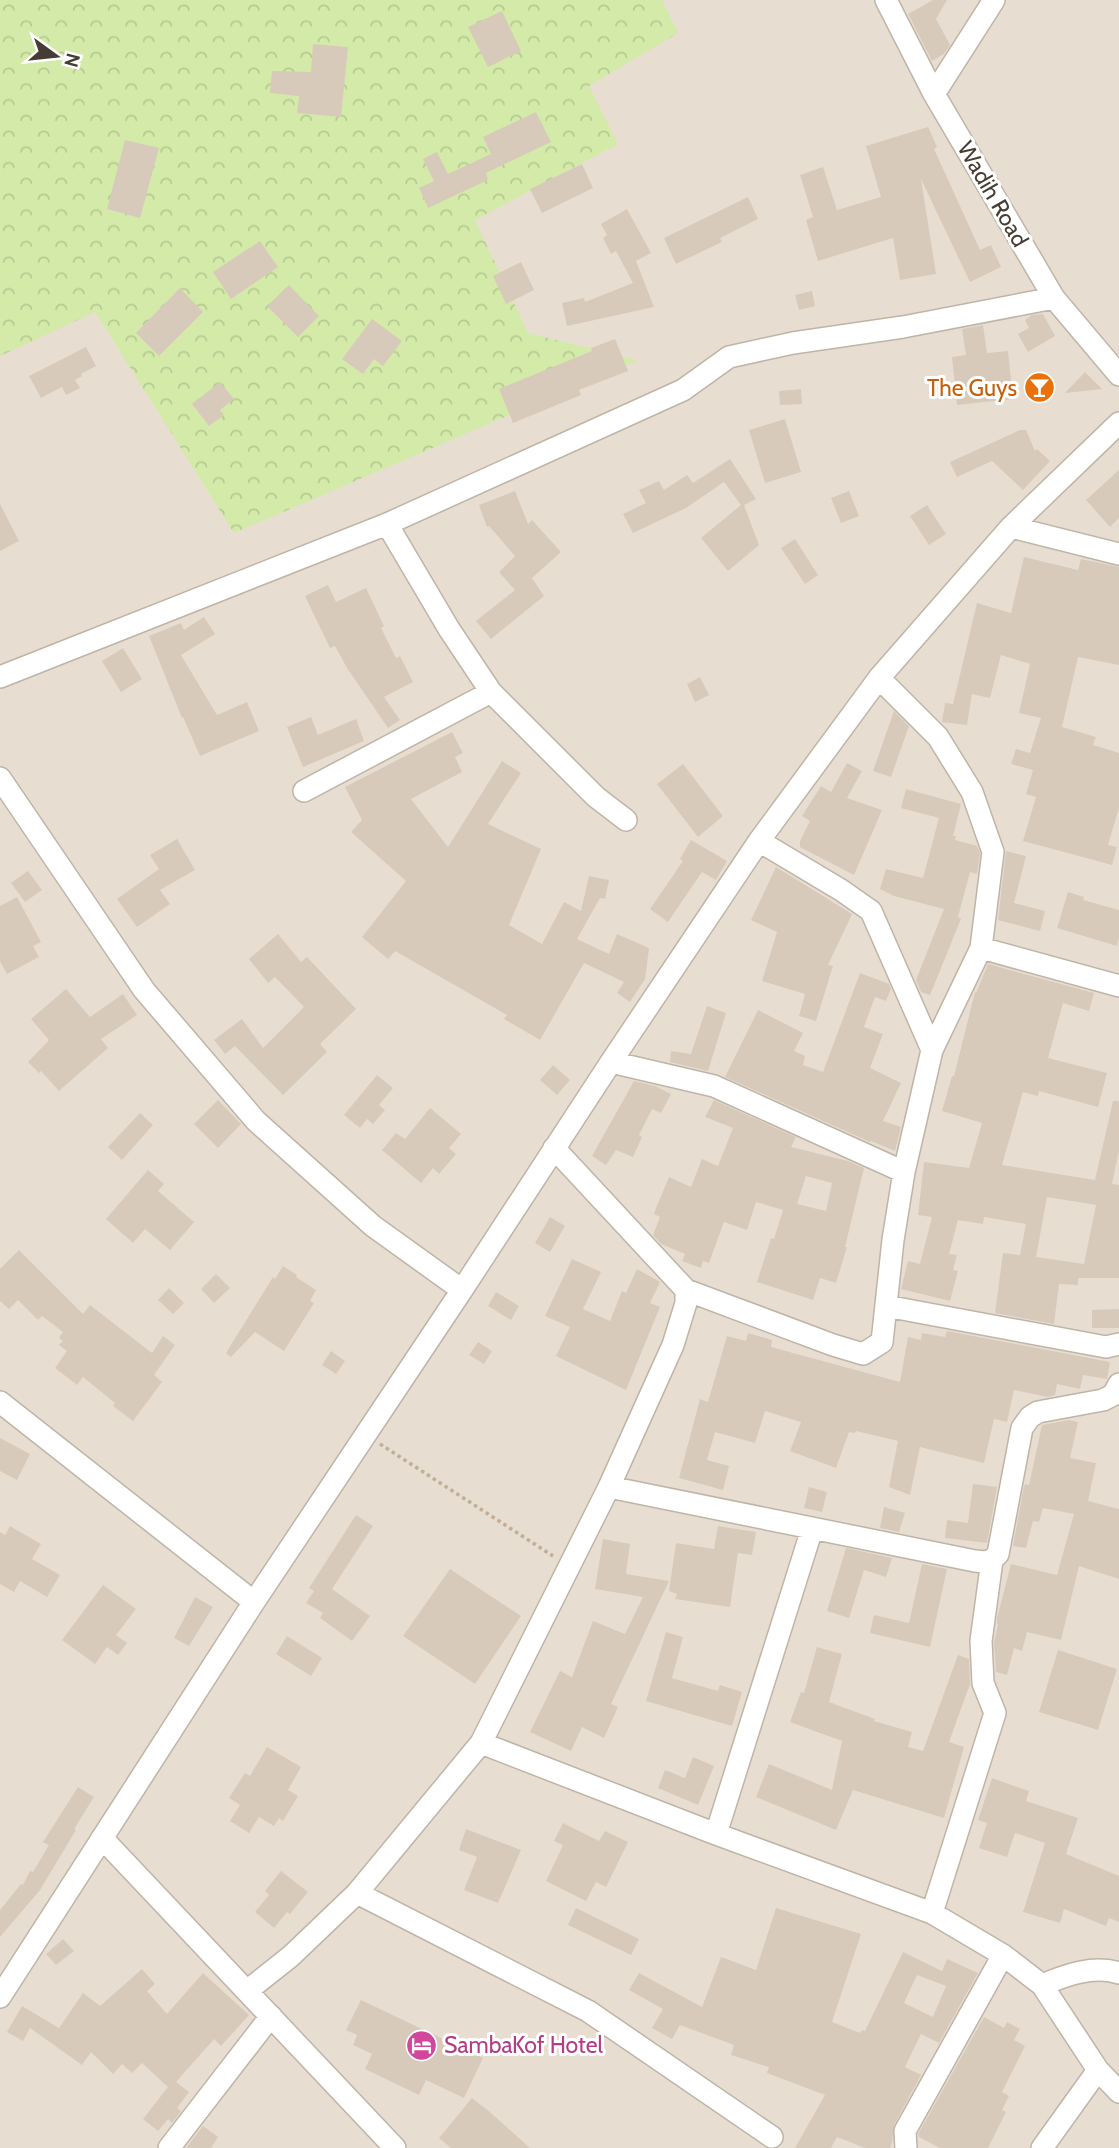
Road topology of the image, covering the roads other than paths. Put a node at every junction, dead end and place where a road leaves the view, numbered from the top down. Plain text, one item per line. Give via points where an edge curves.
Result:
1 (886, 0) edge
2 (994, 0) edge
3 (934, 94) junction
4 (1054, 298) junction
5 (1119, 375) edge
6 (1119, 423) edge
7 (387, 524) junction
8 (1011, 527) junction
9 (1119, 554) edge
10 (0, 677) edge
11 (879, 678) junction
12 (491, 692) junction
13 (0, 778) edge
14 (304, 791) dead end
15 (626, 820) dead end
16 (759, 841) junction
17 (981, 948) junction
18 (1119, 987) edge
19 (932, 1050) junction
20 (611, 1062) junction
21 (554, 1148) junction
22 (904, 1172) junction
23 (462, 1290) junction
24 (686, 1290) junction
25 (887, 1306) junction
26 (1119, 1344) edge
27 (1119, 1384) edge
28 (0, 1402) edge
29 (609, 1487) junction
30 (812, 1529) junction
31 (992, 1560) junction
32 (254, 1602) junction
33 (481, 1743) junction
34 (716, 1834) junction
35 (102, 1838) junction
36 (357, 1893) junction
37 (932, 1913) junction
38 (1003, 1955) junction
39 (1119, 1973) edge
40 (1042, 1985) junction
41 (247, 1991) junction
42 (0, 1997) edge
43 (271, 2016) junction
44 (1098, 2070) junction
45 (1119, 2092) edge
46 (772, 2137) dead end
47 (169, 2148) edge
48 (395, 2148) edge
49 (906, 2148) edge
50 (1042, 2148) edge

1 - 3 street, Wadih Road
2 - 3 street
3 - 4 street, Wadih Road
4 - 5 street, Wadih Road
4 - 7 street via 729,357 683,390
6 - 8 street
7 - 10 street
7 - 12 street
8 - 9 street
8 - 11 street
11 - 16 street
11 - 17 street via 938,737 972,792 993,852
12 - 14 street
12 - 15 street via 596,797
13 - 23 street via 144,990 256,1121 373,1226
16 - 19 street via 871,911
16 - 20 street
17 - 18 street
17 - 19 street
19 - 22 street
20 - 21 street
20 - 22 street via 714,1086
21 - 23 street
21 - 24 street
22 - 25 street
23 - 32 street
24 - 25 street via 863,1354 883,1342
24 - 29 street via 673,1345
25 - 26 street via 1106,1347
27 - 31 street via 1103,1401 1038,1412 1021,1428 998,1554
28 - 32 street
29 - 30 street
29 - 33 street
30 - 31 street via 985,1563
30 - 34 street
31 - 37 street via 981,1641 983,1683 995,1713
32 - 35 street
33 - 34 street
33 - 36 street
34 - 37 street
35 - 41 street
35 - 42 street
36 - 41 street
36 - 46 street via 588,2011
37 - 38 street
38 - 40 street
38 - 49 street via 905,2131
39 - 40 street via 1070,1973
40 - 44 street
41 - 43 street
43 - 47 street
43 - 48 street
44 - 45 street
44 - 50 street

